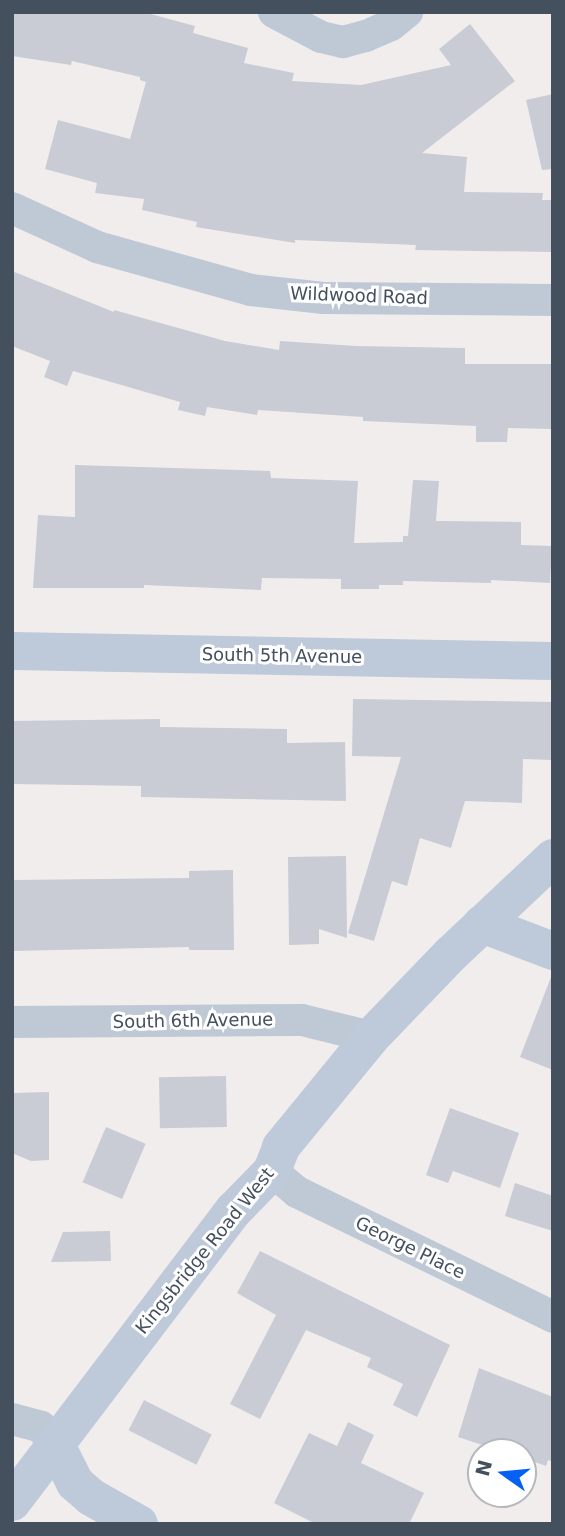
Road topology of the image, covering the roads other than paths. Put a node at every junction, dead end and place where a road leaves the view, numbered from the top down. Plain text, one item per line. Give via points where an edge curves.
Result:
1 (274, 12) edge
2 (407, 12) edge
3 (12, 208) edge
4 (553, 300) edge
5 (12, 651) edge
6 (553, 661) edge
7 (553, 858) edge
8 (482, 924) junction
9 (553, 951) edge
10 (12, 1022) edge
11 (371, 1037) junction
12 (272, 1171) junction
13 (553, 1317) edge
14 (12, 1419) edge
15 (56, 1445) junction
16 (12, 1503) edge
17 (139, 1524) edge

1 - 2 street via 321,37 343,42 391,25
3 - 4 street, Wildwood Road via 97,247 251,290 324,298
5 - 6 street, South 5th Avenue
7 - 8 street, Kingsbridge Road West
8 - 9 street
8 - 11 street, Kingsbridge Road West
10 - 11 street, South 6th Avenue via 302,1020
11 - 12 street, Kingsbridge Road West via 281,1147
12 - 13 street, George Place via 297,1192
12 - 15 street, Kingsbridge Road West via 234,1210
14 - 15 street via 41,1427
15 - 16 street, Kingsbridge Road West
15 - 17 street via 75,1483

